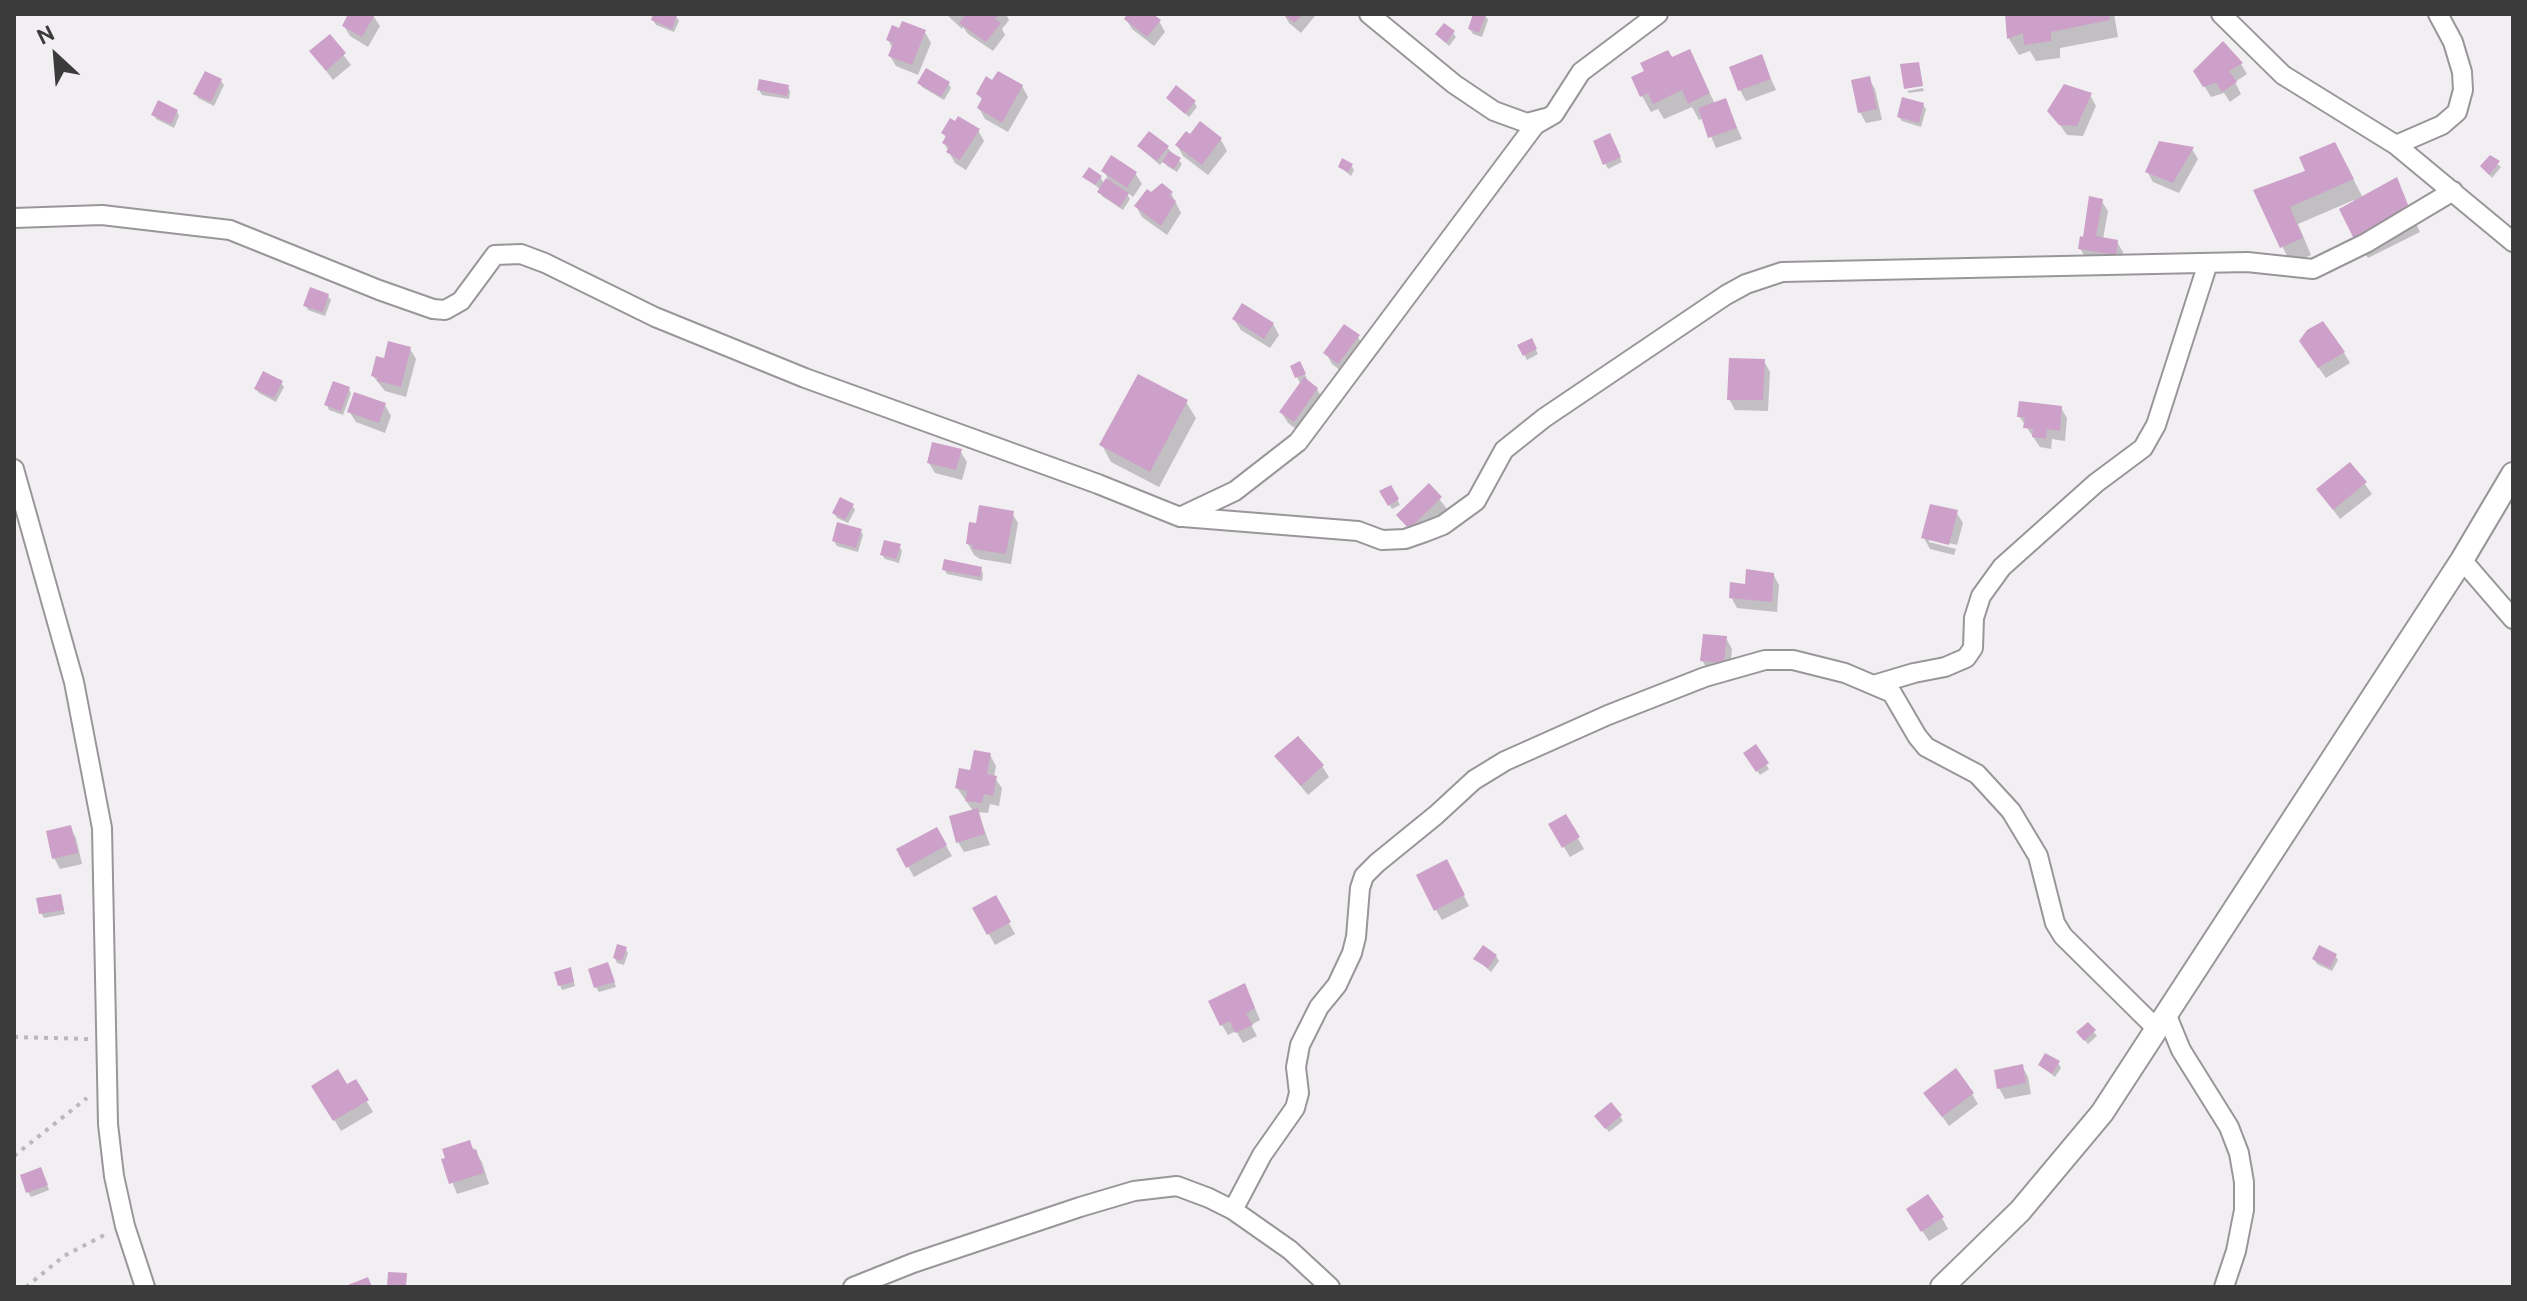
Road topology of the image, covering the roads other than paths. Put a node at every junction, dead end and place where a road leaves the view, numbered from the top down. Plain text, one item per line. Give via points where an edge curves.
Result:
1 (1369, 14) edge
2 (1658, 14) edge
3 (2221, 14) edge
4 (2438, 14) edge
5 (1554, 114) junction
6 (2396, 145) junction
7 (2453, 191) junction
8 (14, 218) edge
9 (2513, 242) edge
10 (2208, 263) junction
11 (14, 469) edge
12 (2513, 474) edge
13 (1180, 517) junction
14 (2462, 560) junction
15 (2513, 619) edge
16 (1877, 684) junction
17 (2162, 1023) junction
18 (1233, 1210) junction
19 (145, 1287) edge
20 (853, 1287) edge
21 (1330, 1287) edge
22 (1942, 1287) edge
23 (2224, 1287) edge

1 - 5 street via 1494,111 1527,123
2 - 5 street via 1581,72
3 - 6 street via 2283,75
4 - 6 street via 2462,72 2457,112 2442,125
5 - 13 street via 1535,125 1298,442 1235,491
6 - 7 street
7 - 9 street
7 - 10 street via 2313,269
8 - 13 street via 102,215 230,230 379,290 445,310 461,301 495,255 521,254 655,317 805,378
10 - 13 street via 1782,272 1726,295 1544,418 1504,450 1476,501 1443,525 1405,539 1382,540 1358,531
10 - 16 street via 2156,425 2143,448 2002,567 1981,596 1973,648 1966,658
11 - 19 street via 74,682 102,828 114,1176
12 - 14 street
14 - 15 street
14 - 17 street
16 - 17 street via 1892,693 1926,747 1977,774 2011,811 2038,856 2063,936
16 - 18 street via 1793,660 1765,660 1608,715 1474,780 1364,876 1352,953 1300,1045 1295,1108
17 - 22 street via 2059,1167
17 - 23 street via 2229,1127 2239,1153 2244,1210
18 - 20 street via 1177,1186 1146,1189
18 - 21 street via 1290,1250

